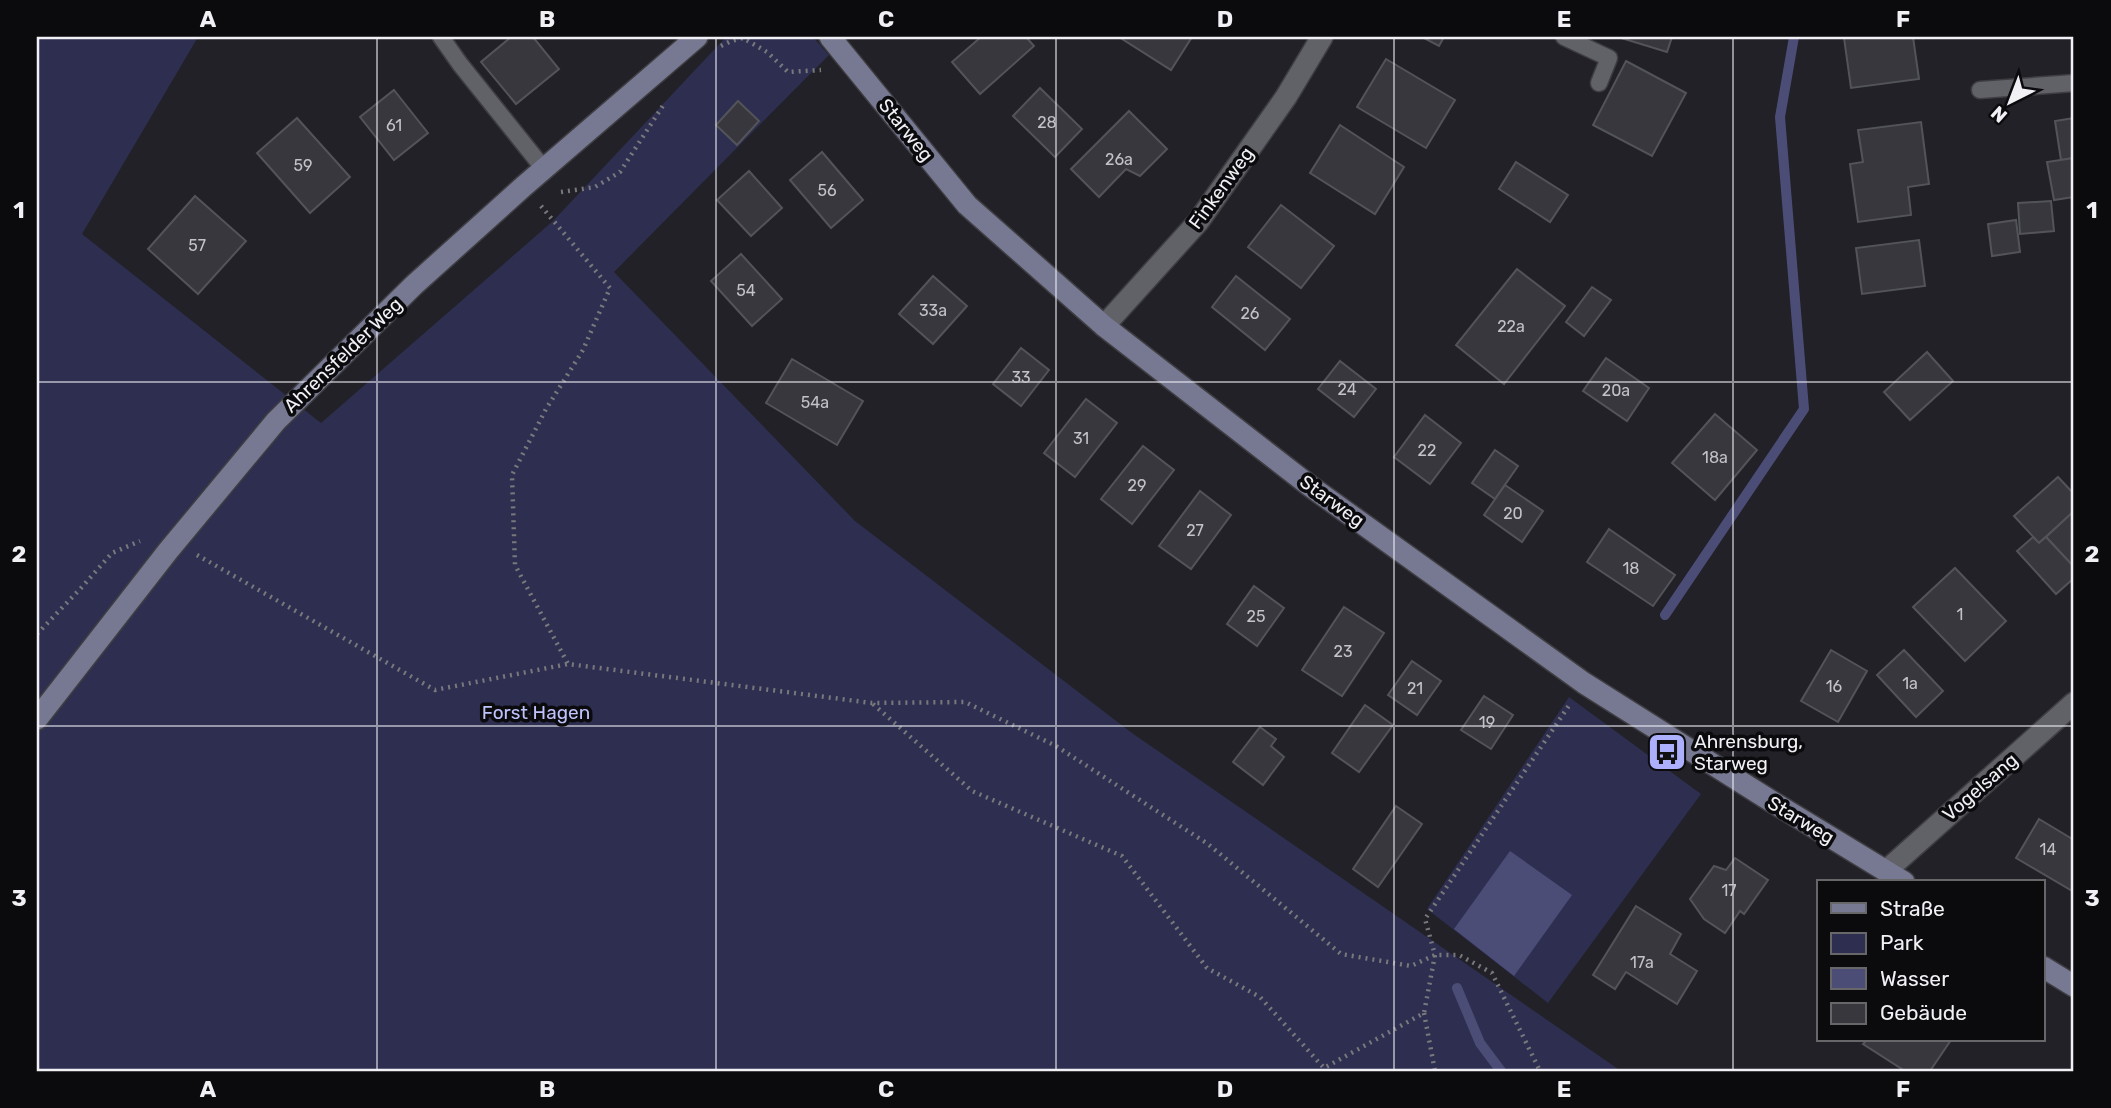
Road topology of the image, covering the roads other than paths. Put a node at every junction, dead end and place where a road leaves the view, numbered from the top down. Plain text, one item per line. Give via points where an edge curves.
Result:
1 (441, 37) edge
2 (830, 37) edge
3 (1322, 37) edge
4 (1564, 37) edge
5 (705, 44) edge
6 (1599, 83) dead end
7 (2074, 83) edge
8 (1980, 90) dead end
9 (544, 169) junction
10 (1104, 326) junction
11 (2074, 703) edge
12 (37, 719) edge
13 (1895, 877) edge
14 (2044, 968) edge
15 (2074, 986) edge

1 - 9 lane
2 - 10 street, Starweg via 967,205
3 - 10 street, Finkenweg via 1286,97 1198,222
4 - 6 lane via 1609,58
5 - 9 street, Ahrensfelder Weg
7 - 8 lane
9 - 12 street, Ahrensfelder Weg via 529,192 414,285 276,421
10 - 13 street, Starweg via 1310,486 1584,683
11 - 13 street, Vogelsang
14 - 15 street

